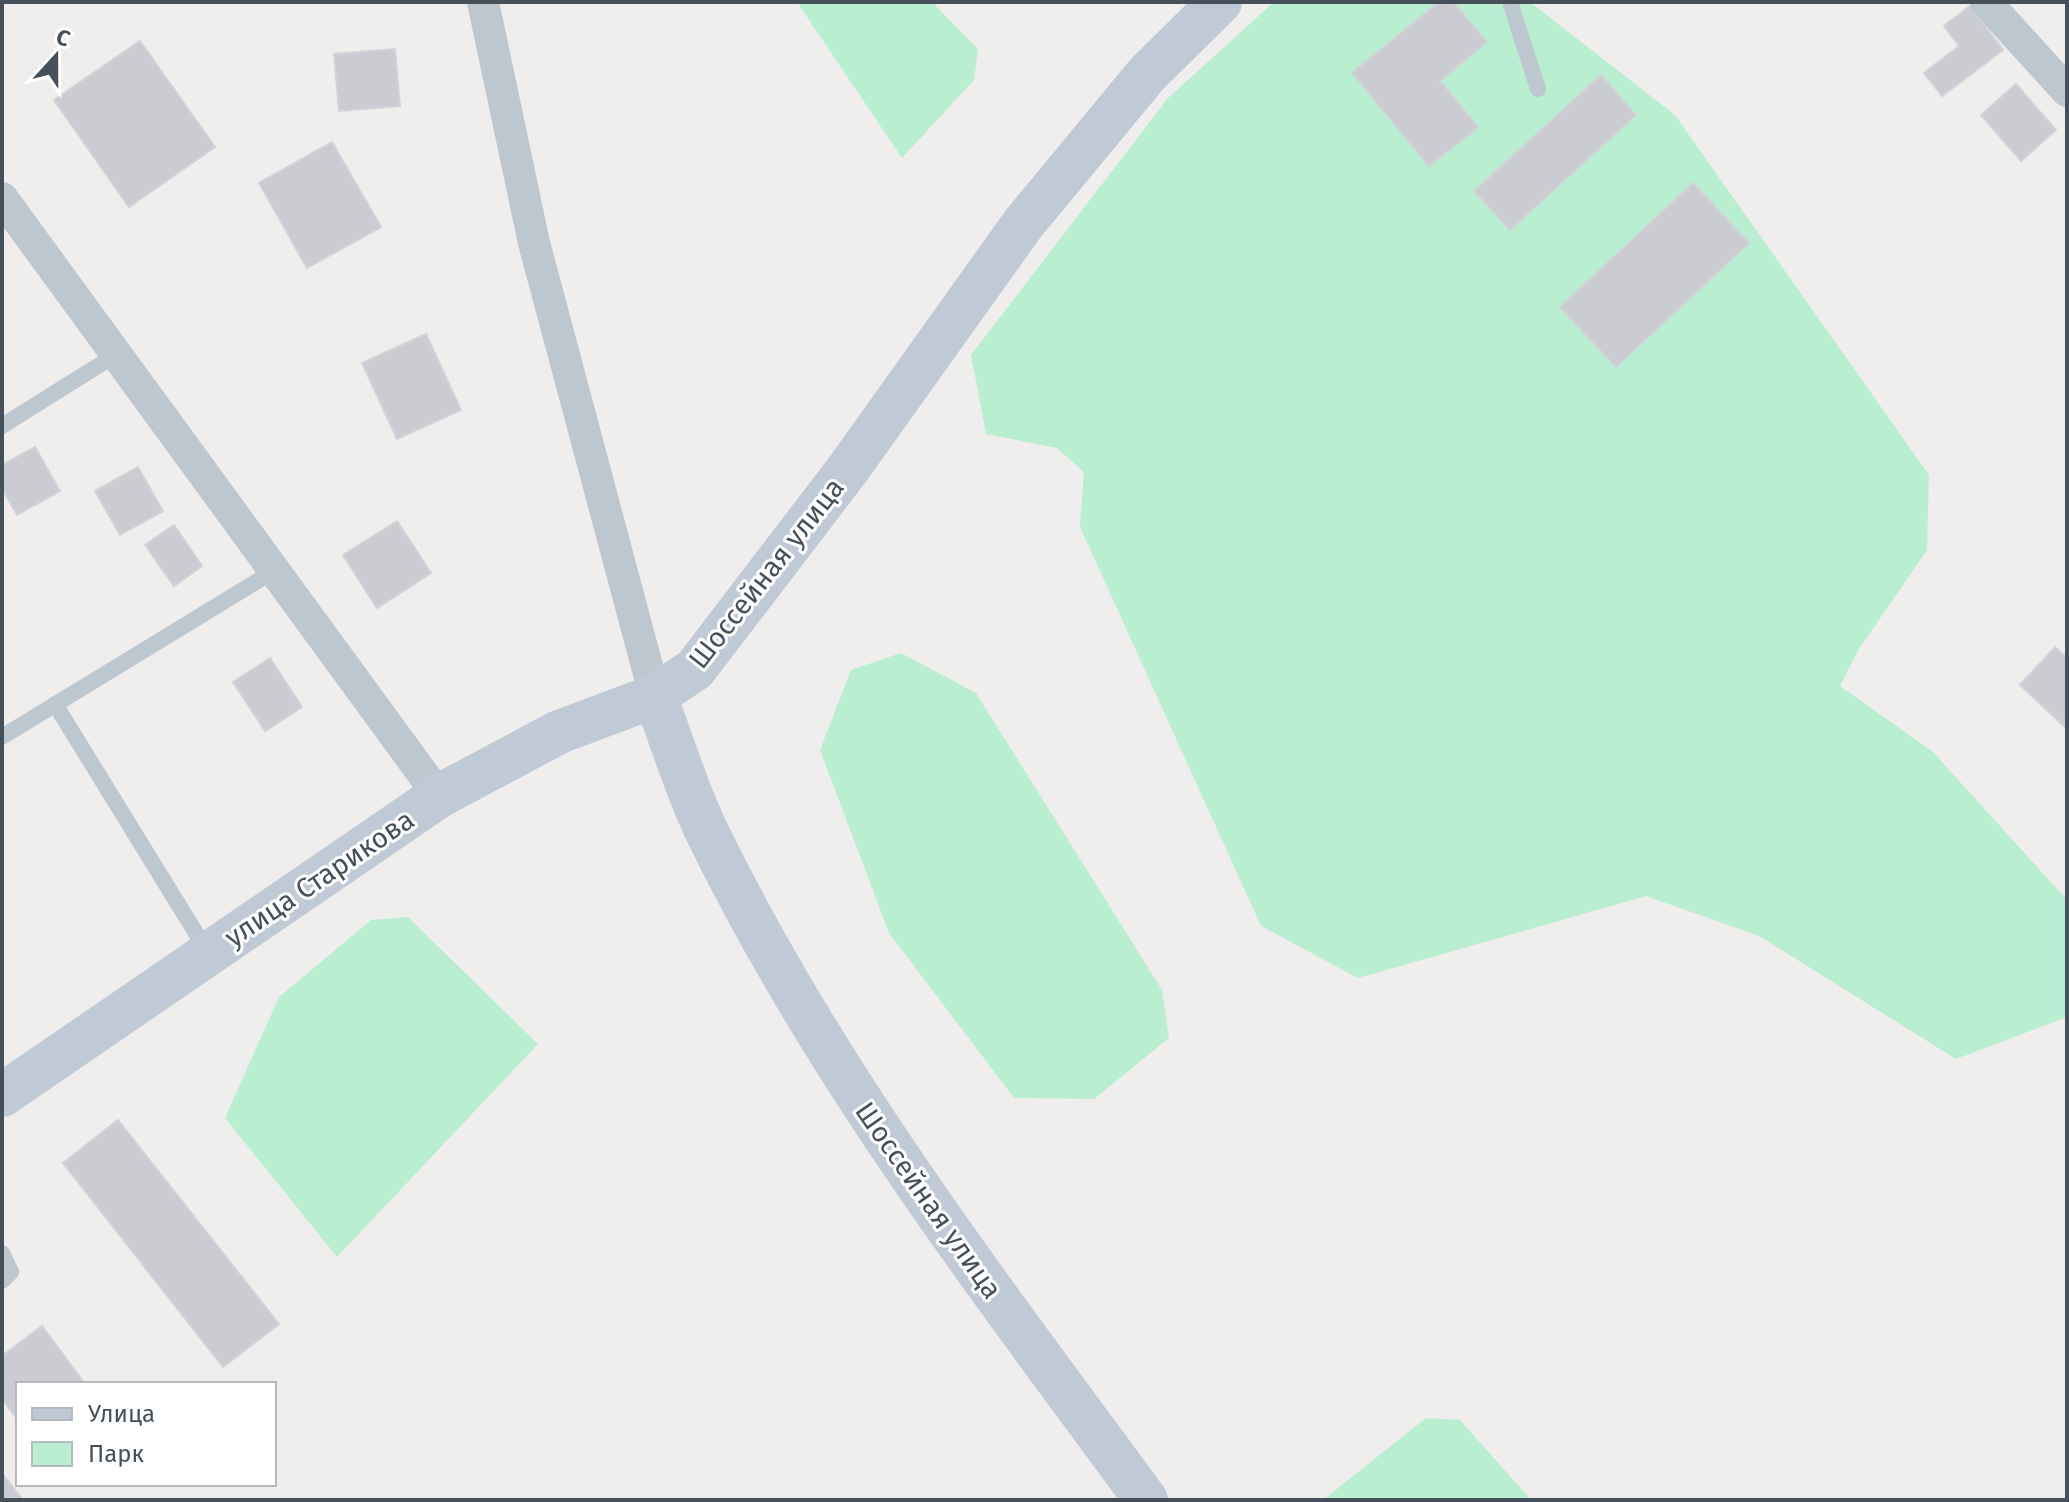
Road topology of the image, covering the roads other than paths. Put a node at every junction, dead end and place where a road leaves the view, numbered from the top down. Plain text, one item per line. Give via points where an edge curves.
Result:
1 (483, 2) edge
2 (1220, 2) edge
3 (1510, 2) edge
4 (1986, 2) edge
5 (1538, 89) dead end
6 (2067, 91) edge
7 (2, 198) edge
8 (117, 354) junction
9 (2, 426) edge
10 (274, 571) junction
11 (655, 696) junction
12 (55, 704) junction
13 (2, 737) edge
14 (439, 796) junction
15 (208, 954) junction
16 (2, 1095) edge
17 (2, 1253) edge
18 (2, 1281) edge
19 (1146, 1500) edge

1 - 11 street via 534,243
2 - 11 street, Шоссейная улица via 1147,74 1023,224 735,620 695,669
3 - 5 lane
4 - 6 street
7 - 8 street
8 - 9 lane
8 - 10 street
10 - 12 lane
10 - 14 street
11 - 14 street, улица Старикова via 559,732
11 - 19 street, Шоссейная улица via 706,830 840,1072 917,1188
12 - 13 lane
12 - 15 lane
14 - 15 street, улица Старикова
15 - 16 street, улица Старикова
17 - 18 lane via 11,1272

